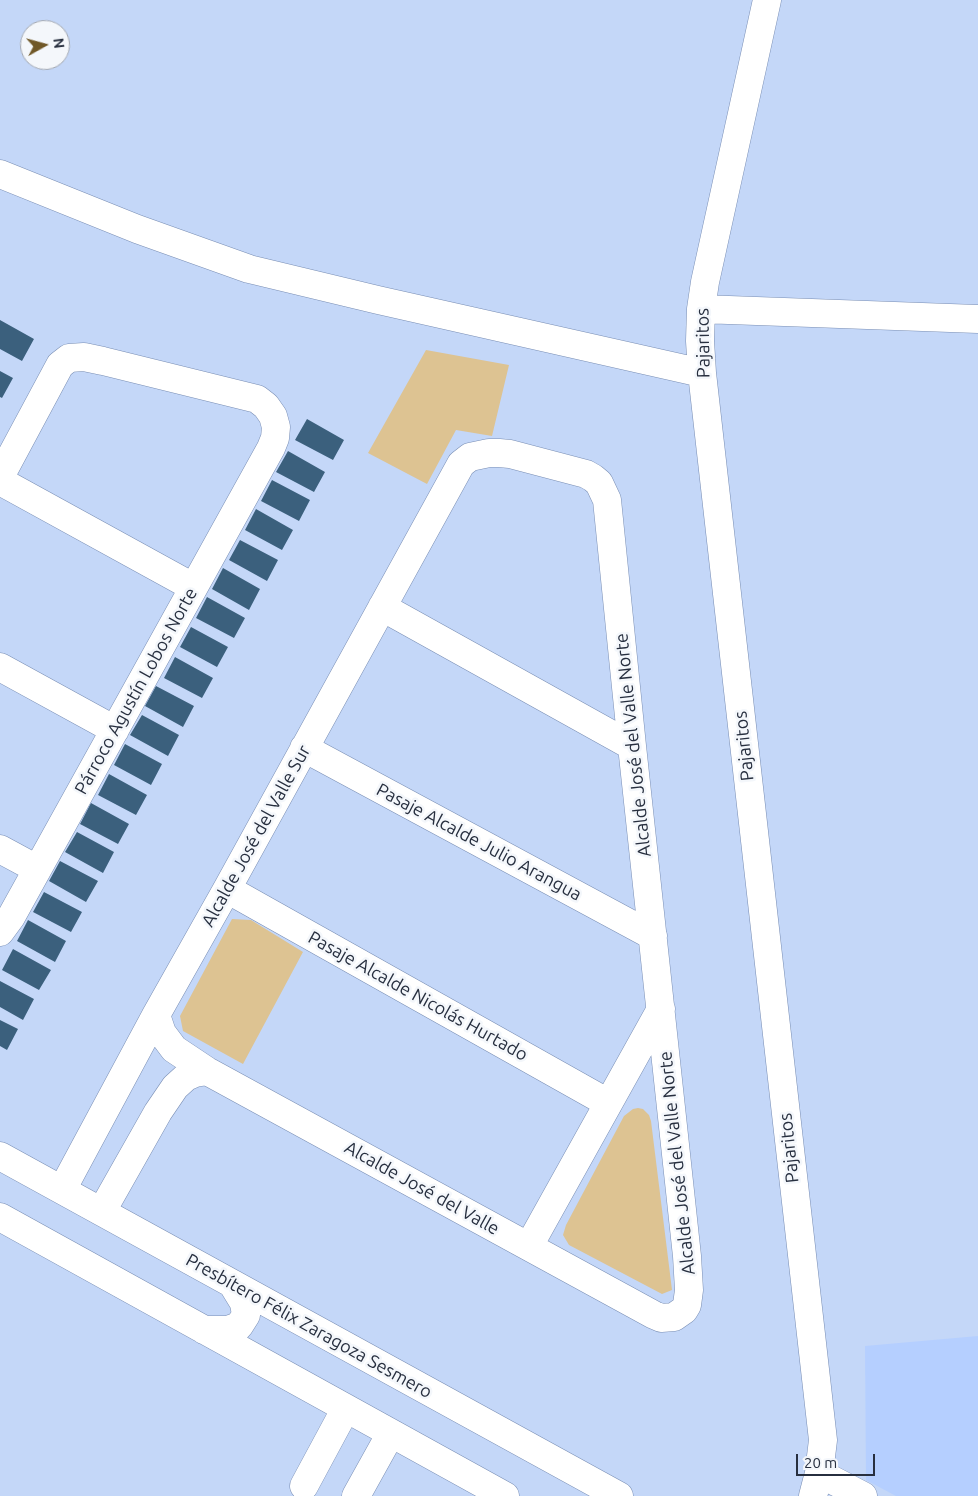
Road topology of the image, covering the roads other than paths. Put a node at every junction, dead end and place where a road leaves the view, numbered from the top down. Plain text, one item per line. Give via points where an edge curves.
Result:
1 (767, 0) edge
2 (0, 174) edge
3 (701, 308) junction
4 (978, 320) edge
5 (702, 373) junction
6 (0, 477) edge
7 (0, 481) edge
8 (450, 483) joint
9 (193, 587) junction
10 (382, 607) junction
11 (0, 667) edge
12 (115, 730) junction
13 (632, 746) junction
14 (304, 748) junction
15 (0, 849) edge
16 (37, 869) junction
17 (227, 889) junction
18 (0, 932) edge
19 (653, 936) junction
20 (661, 1008) junction
21 (156, 1015) junction
22 (170, 1044) junction
23 (135, 1053) junction
24 (207, 1071) junction
25 (608, 1103) junction
26 (0, 1156) edge
27 (62, 1190) junction
28 (102, 1212) junction
29 (0, 1217) edge
30 (529, 1246) junction
31 (234, 1284) junction
32 (680, 1314) joint
33 (204, 1330) junction
34 (346, 1408) junction
35 (391, 1433) junction
36 (816, 1485) edge
37 (304, 1486) dead end
38 (356, 1496) edge
39 (505, 1496) edge
40 (618, 1496) edge
41 (863, 1496) edge

1 - 3 street, Pajaritos
2 - 5 street via 137,229 249,269
3 - 4 street
3 - 5 street, Pajaritos
5 - 36 street, Pajaritos via 823,1440
6 - 9 street, Párroco Agustín Lobos Norte via 60,364 69,358 84,357 257,399 266,406 274,421 275,438
7 - 9 street
8 - 10 street, Alcalde José del Valle Sur
8 - 13 street, Alcalde José del Valle Norte via 465,459 489,453 510,454 586,474 598,483 607,500
9 - 12 street, Párroco Agustín Lobos Norte
10 - 13 street
10 - 14 street, Alcalde José del Valle Sur
11 - 12 street
12 - 16 street, Párroco Agustín Lobos Norte
13 - 19 street, Alcalde José del Valle Norte
14 - 17 street, Alcalde José del Valle Sur
14 - 19 street, Pasaje Alcalde Julio Arangua
15 - 16 street
16 - 18 street, Párroco Agustín Lobos Norte
17 - 21 street, Alcalde José del Valle Sur
17 - 25 street, Pasaje Alcalde Nicolás Hurtado
19 - 20 street, Alcalde José del Valle Norte
20 - 25 street, Alcalde José del Valle Norte
20 - 32 street, Alcalde José del Valle Norte via 689,1279 687,1305
21 - 22 street, Alcalde José del Valle
21 - 23 street, Alcalde José del Valle Sur
22 - 23 street via 152,1045
22 - 24 street, Alcalde José del Valle
23 - 27 street, Alcalde José del Valle Sur
24 - 28 street via 186,1077 175,1087
24 - 30 street, Alcalde José del Valle
25 - 30 street, Alcalde José del Valle Norte
26 - 27 street, Presbítero Félix Zaragoza Sesmero
27 - 28 street, Presbítero Félix Zaragoza Sesmero
28 - 31 street, Presbítero Félix Zaragoza Sesmero
29 - 33 street
30 - 32 street, Alcalde José del Valle via 654,1315 668,1318
31 - 33 street via 246,1315 239,1326 228,1330
31 - 40 street, Presbítero Félix Zaragoza Sesmero
33 - 34 street
34 - 35 street
34 - 37 street
35 - 38 street
35 - 39 street
36 - 41 street

